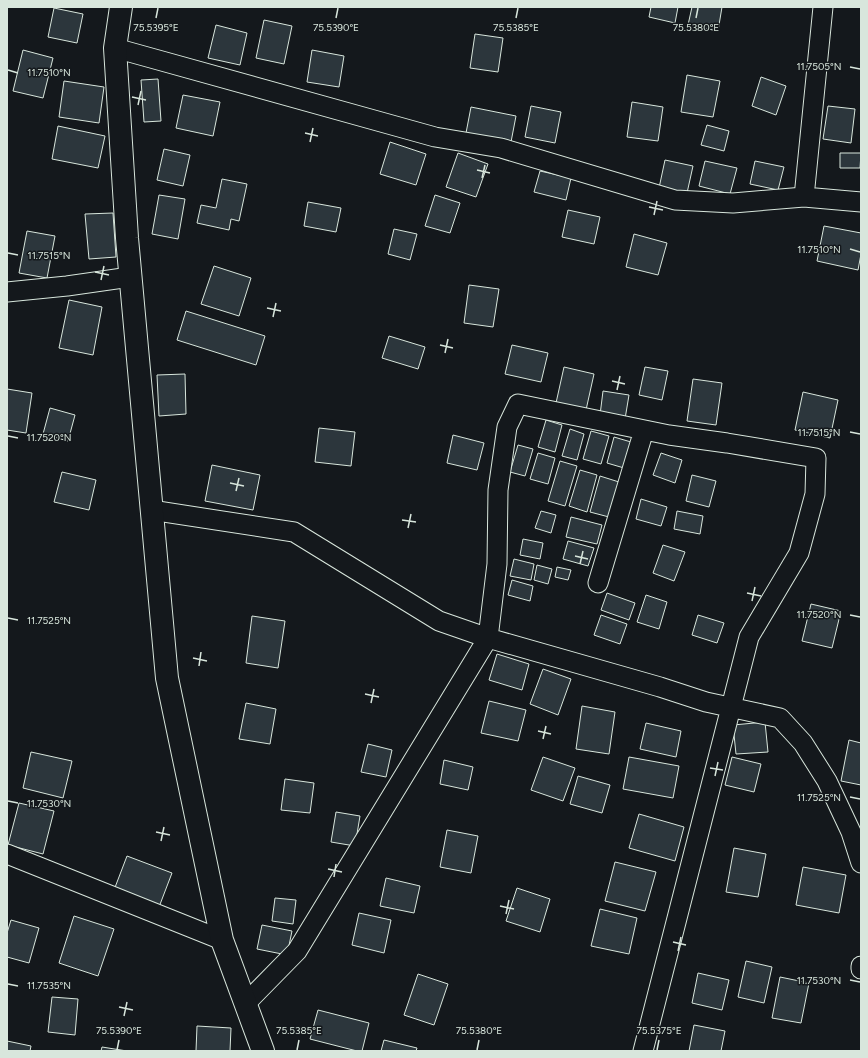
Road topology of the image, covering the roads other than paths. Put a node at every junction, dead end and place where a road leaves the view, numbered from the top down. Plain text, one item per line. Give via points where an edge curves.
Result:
1 (121, 7) edge
2 (823, 7) edge
3 (115, 48) junction
4 (804, 197) junction
5 (861, 202) edge
6 (130, 277) junction
7 (7, 292) edge
8 (644, 430) junction
9 (152, 510) junction
10 (598, 583) dead end
11 (488, 638) junction
12 (730, 708) junction
13 (7, 854) edge
14 (861, 863) edge
15 (222, 940) junction
16 (246, 1004) junction
17 (263, 1051) edge
18 (643, 1051) edge

1 - 3 main road
2 - 4 street
3 - 4 street via 435,137 501,148 675,200 733,203
3 - 6 main road
4 - 5 street
6 - 7 street
6 - 9 main road
8 - 10 street
8 - 11 street via 518,404 507,427 498,490 497,564
8 - 12 street via 816,458 815,494 799,553 749,637
9 - 11 street via 294,532 439,621
9 - 15 main road via 167,678
11 - 12 street
11 - 16 street via 297,952
12 - 14 street via 780,718 803,743 827,781 851,832
12 - 18 street
13 - 15 street
15 - 16 main road
16 - 17 main road

